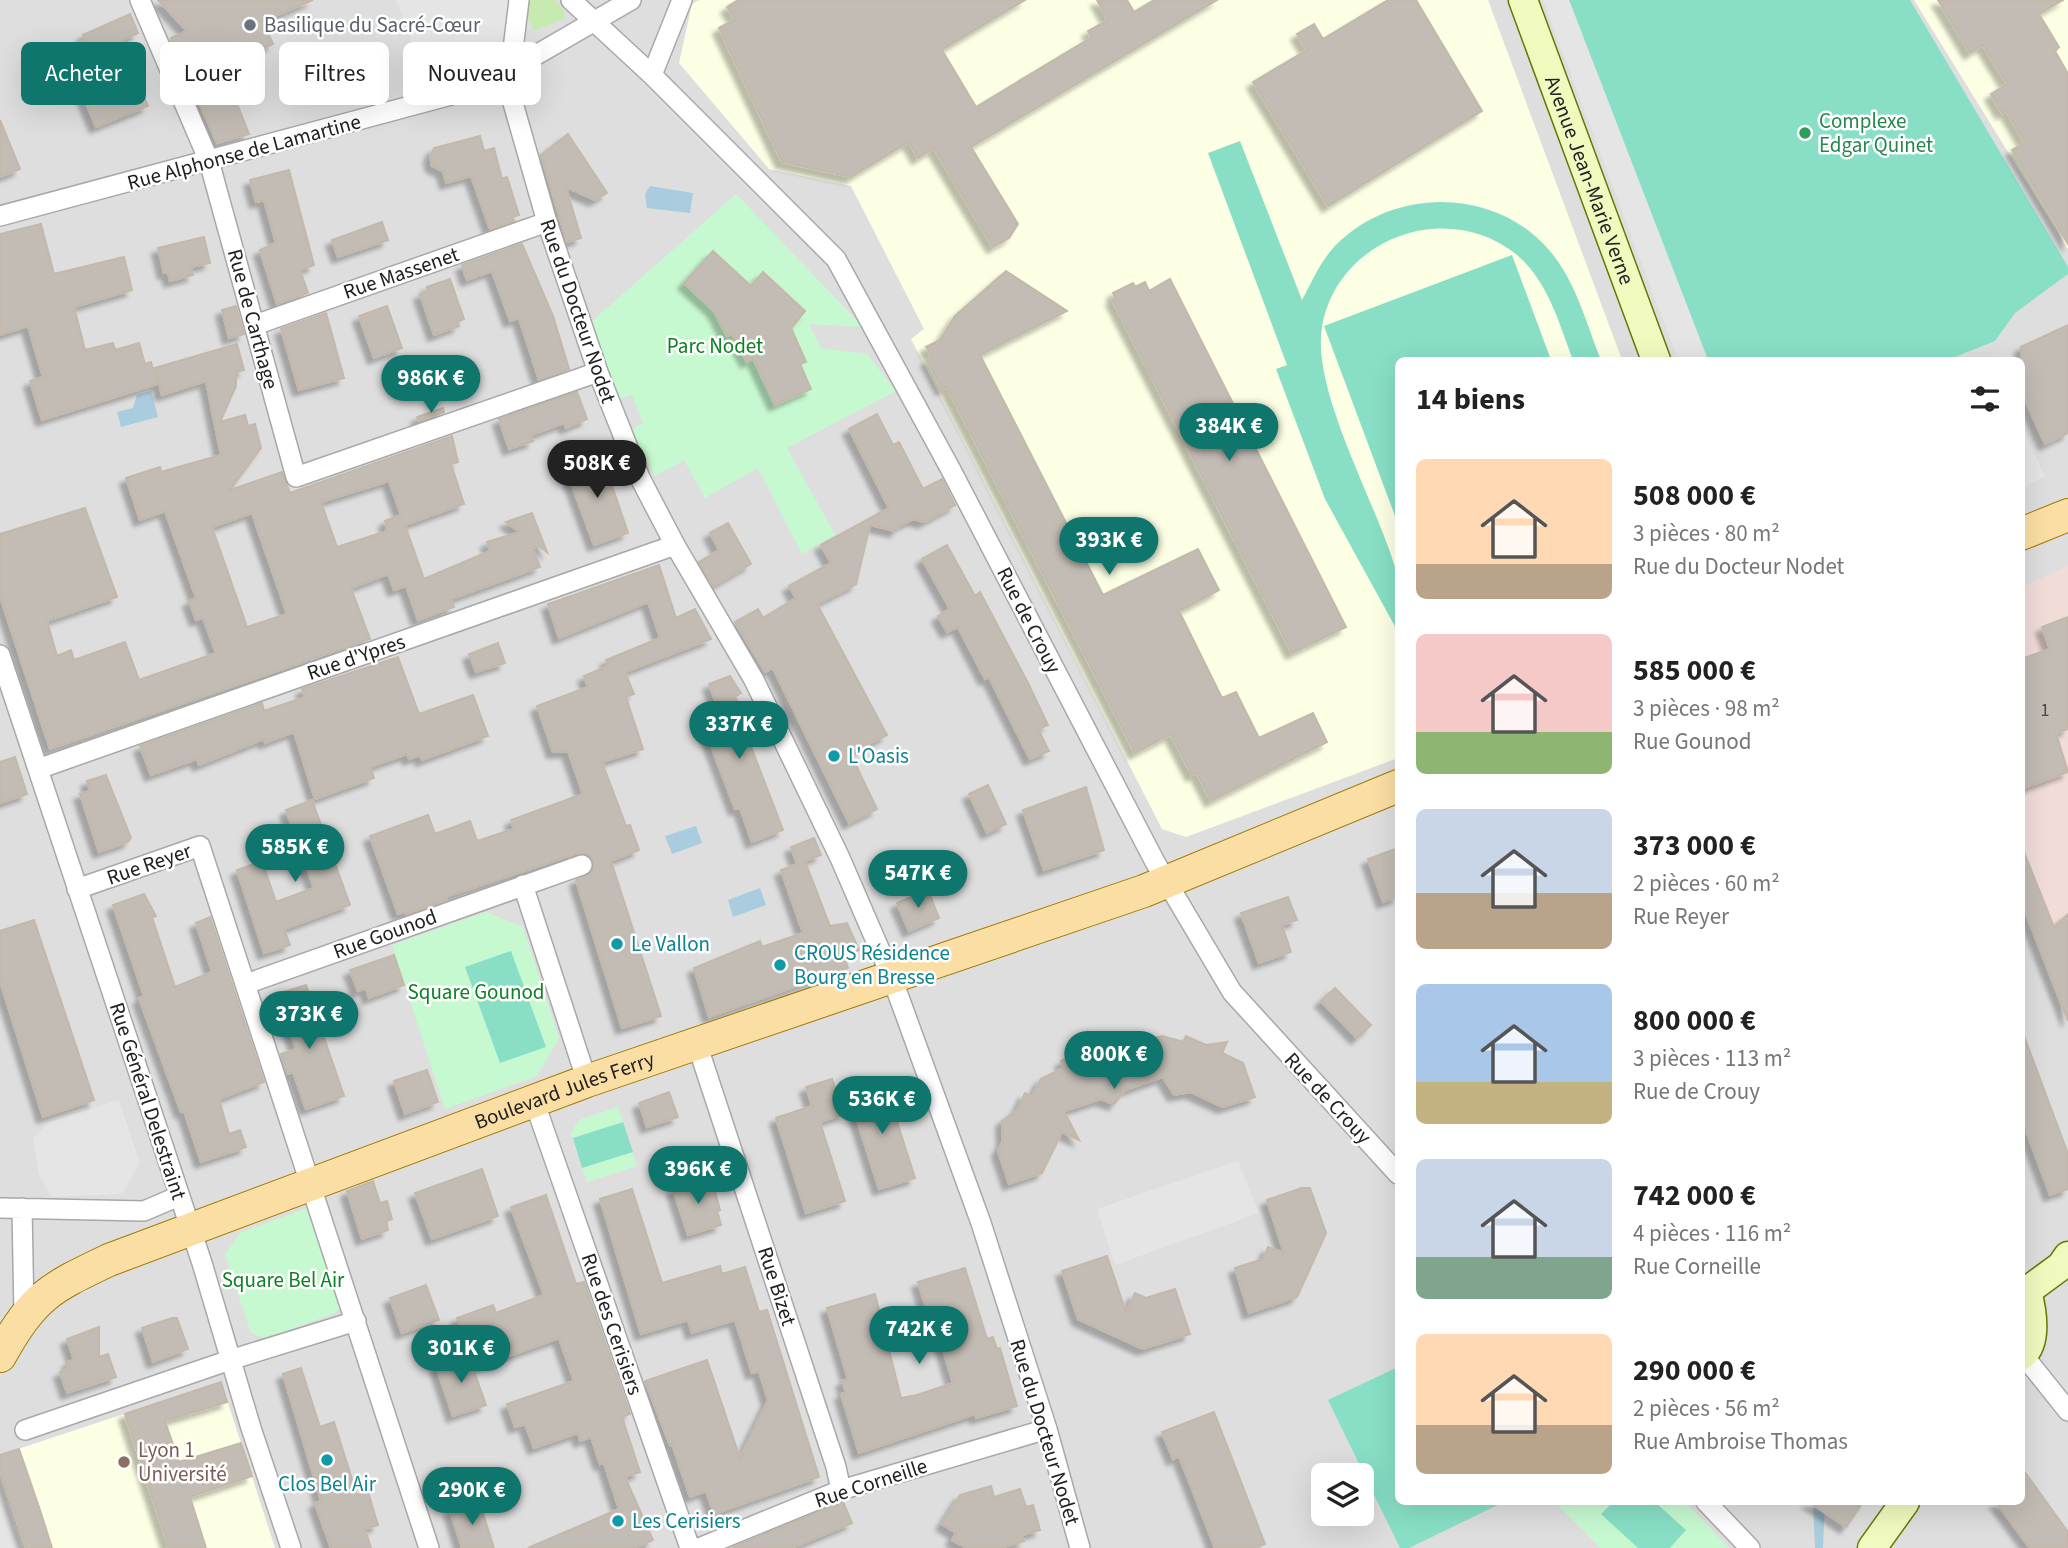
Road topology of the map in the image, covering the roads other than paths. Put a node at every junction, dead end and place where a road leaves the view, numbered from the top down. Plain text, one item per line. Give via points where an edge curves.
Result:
1 (140, 0) edge
2 (519, 0) edge
3 (571, 0) edge
4 (631, 0) edge
5 (682, 0) edge
6 (1523, 0) edge
7 (596, 21) junction
8 (514, 42) edge
9 (541, 54) edge
10 (652, 75) junction
11 (418, 105) edge
12 (514, 105) edge
13 (209, 161) junction
14 (0, 216) edge
15 (547, 222) junction
16 (255, 325) junction
17 (1655, 357) edge
18 (597, 372) junction
19 (2068, 515) edge
20 (2025, 532) edge
21 (675, 545) junction
22 (0, 655) edge
23 (38, 769) junction
24 (1395, 787) edge
25 (582, 865) dead end
26 (1165, 881) junction
27 (523, 885) junction
28 (78, 888) junction
29 (892, 978) junction
30 (246, 984) junction
31 (696, 1044) junction
32 (587, 1081) junction
33 (534, 1101) junction
34 (1395, 1171) edge
35 (313, 1186) junction
36 (179, 1196) junction
37 (0, 1208) edge
38 (22, 1208) junction
39 (191, 1230) junction
40 (2068, 1256) edge
41 (2025, 1288) edge
42 (2025, 1293) edge
43 (24, 1315) junction
44 (356, 1321) junction
45 (2025, 1349) edge
46 (0, 1356) edge
47 (2025, 1358) edge
48 (230, 1360) junction
49 (2068, 1411) edge
50 (1047, 1429) junction
51 (25, 1430) dead end
52 (841, 1490) junction
53 (1709, 1505) edge
54 (1903, 1505) edge
55 (291, 1548) edge
56 (429, 1548) edge
57 (690, 1548) edge
58 (699, 1548) edge
59 (1080, 1548) edge
60 (1750, 1548) edge
61 (1872, 1548) edge

1 - 13 street, Rue de Carthage
2 - 8 street
3 - 7 street, Rue de Crouy
4 - 7 street, Rue Alphonse de Lamartine
5 - 10 street
6 - 17 street, Avenue Jean-Marie Verne
7 - 9 street, Rue Alphonse de Lamartine
7 - 10 street, Rue de Crouy
10 - 26 street, Rue de Crouy via 836,259
11 - 13 street, Rue Alphonse de Lamartine
12 - 15 street, Rue du Docteur Nodet
13 - 14 street, Rue Alphonse de Lamartine
13 - 16 street, Rue de Carthage
15 - 16 street, Rue Massenet
15 - 18 street, Rue du Docteur Nodet
16 - 18 street, Rue de Carthage via 296,477
18 - 21 street, Rue du Docteur Nodet via 640,478
19 - 20 main road
21 - 23 street, Rue d'Ypres
21 - 29 street, Rue du Docteur Nodet via 754,680
22 - 23 street, Rue Général Delestraint
23 - 28 street, Rue Général Delestraint
24 - 26 main road, Boulevard Jules Ferry
25 - 27 street, Rue Gounod
26 - 29 main road, Boulevard Jules Ferry
26 - 34 street, Rue de Crouy via 1232,992
27 - 30 street, Rue Gounod
27 - 32 street
28 - 30 street, Rue Reyer via 200,846
28 - 36 street, Rue Général Delestraint
29 - 31 main road, Boulevard Jules Ferry
29 - 50 street, Rue du Docteur Nodet via 981,1223
30 - 35 street, Rue Reyer
31 - 32 main road, Boulevard Jules Ferry
31 - 52 street, Rue Bizet
32 - 33 main road, Boulevard Jules Ferry
33 - 35 main road, Boulevard Jules Ferry
33 - 57 street, Rue des Cerisiers
35 - 39 main road, Boulevard Jules Ferry
35 - 44 street, Rue Reyer
36 - 38 street via 144,1211
36 - 39 street, Rue Général Delestraint
37 - 38 street
38 - 43 street
39 - 43 main road, Boulevard Jules Ferry via 109,1260 56,1286
39 - 48 street, Rue Général Delestraint
40 - 41 street via 2061,1266
42 - 45 street via 2032,1324
43 - 46 main road, Boulevard Jules Ferry
44 - 48 street
44 - 56 street, Rue Reyer
47 - 49 street
48 - 51 street
48 - 55 street, Rue Général Delestraint
50 - 52 street, Rue Corneille
50 - 59 street, Rue du Docteur Nodet
52 - 58 street, Rue Corneille
53 - 60 street
54 - 61 street

